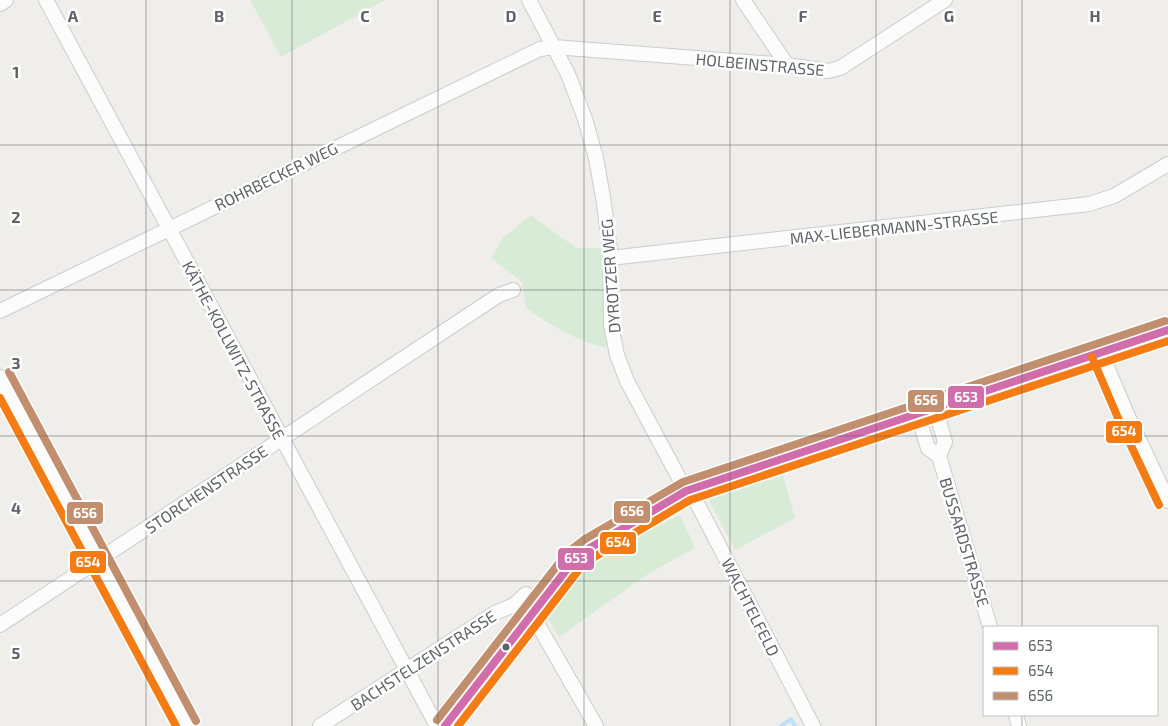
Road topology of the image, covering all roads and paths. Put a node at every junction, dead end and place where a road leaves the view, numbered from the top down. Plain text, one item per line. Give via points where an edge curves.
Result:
1 (6, 0) edge
2 (46, 0) edge
3 (529, 0) edge
4 (743, 0) edge
5 (945, 0) edge
6 (0, 4) edge
7 (554, 47) junction
8 (787, 66) junction
9 (1168, 164) edge
10 (169, 228) junction
11 (610, 258) junction
12 (513, 290) dead end
13 (0, 311) edge
14 (1168, 330) edge
15 (1101, 354) junction
16 (0, 377) edge
17 (935, 407) junction
18 (917, 413) junction
19 (281, 438) junction
20 (939, 456) junction
21 (686, 491) junction
22 (1168, 501) edge
23 (97, 560) junction
24 (526, 594) dead end
25 (532, 616) junction
26 (0, 625) edge
27 (990, 626) edge
28 (407, 670) junction
29 (187, 726) edge
30 (320, 726) edge
31 (437, 726) edge
32 (445, 726) edge
33 (596, 726) edge
34 (813, 726) edge

1 - 6 street
2 - 10 street, KÄTHE-KOLLWITZ-STRASSE
3 - 7 street, DYROTZER WEG
4 - 8 street
5 - 8 street, HOLBEINSTRASSE via 840,68 828,71
7 - 8 street, HOLBEINSTRASSE
7 - 10 street, ROHRBECKER WEG via 540,49
7 - 11 street, DYROTZER WEG via 568,74 596,158
9 - 11 street, MAX-LIEBERMANN-STRASSE via 1114,196 1089,204
10 - 13 street, ROHRBECKER WEG
10 - 19 street, KÄTHE-KOLLWITZ-STRASSE
11 - 21 street, DYROTZER WEG via 611,325 617,355
12 - 19 street, STORCHENSTRASSE via 499,295
14 - 15 street
15 - 17 street
15 - 22 street
16 - 23 street
17 - 18 street
17 - 20 street, BUSSARDSTRASSE via 945,442
18 - 20 street, BUSSARDSTRASSE via 928,448
18 - 21 street
19 - 23 street, STORCHENSTRASSE
19 - 28 street, KÄTHE-KOLLWITZ-STRASSE
20 - 27 street, BUSSARDSTRASSE
21 - 25 street via 574,560
21 - 34 street, WACHTELFELD via 698,505
23 - 26 street, STORCHENSTRASSE
23 - 29 street
24 - 28 street, BACHSTELZENSTRASSE via 514,605 495,613
25 - 32 street
25 - 33 street
28 - 30 street, BACHSTELZENSTRASSE
28 - 31 street, KÄTHE-KOLLWITZ-STRASSE

